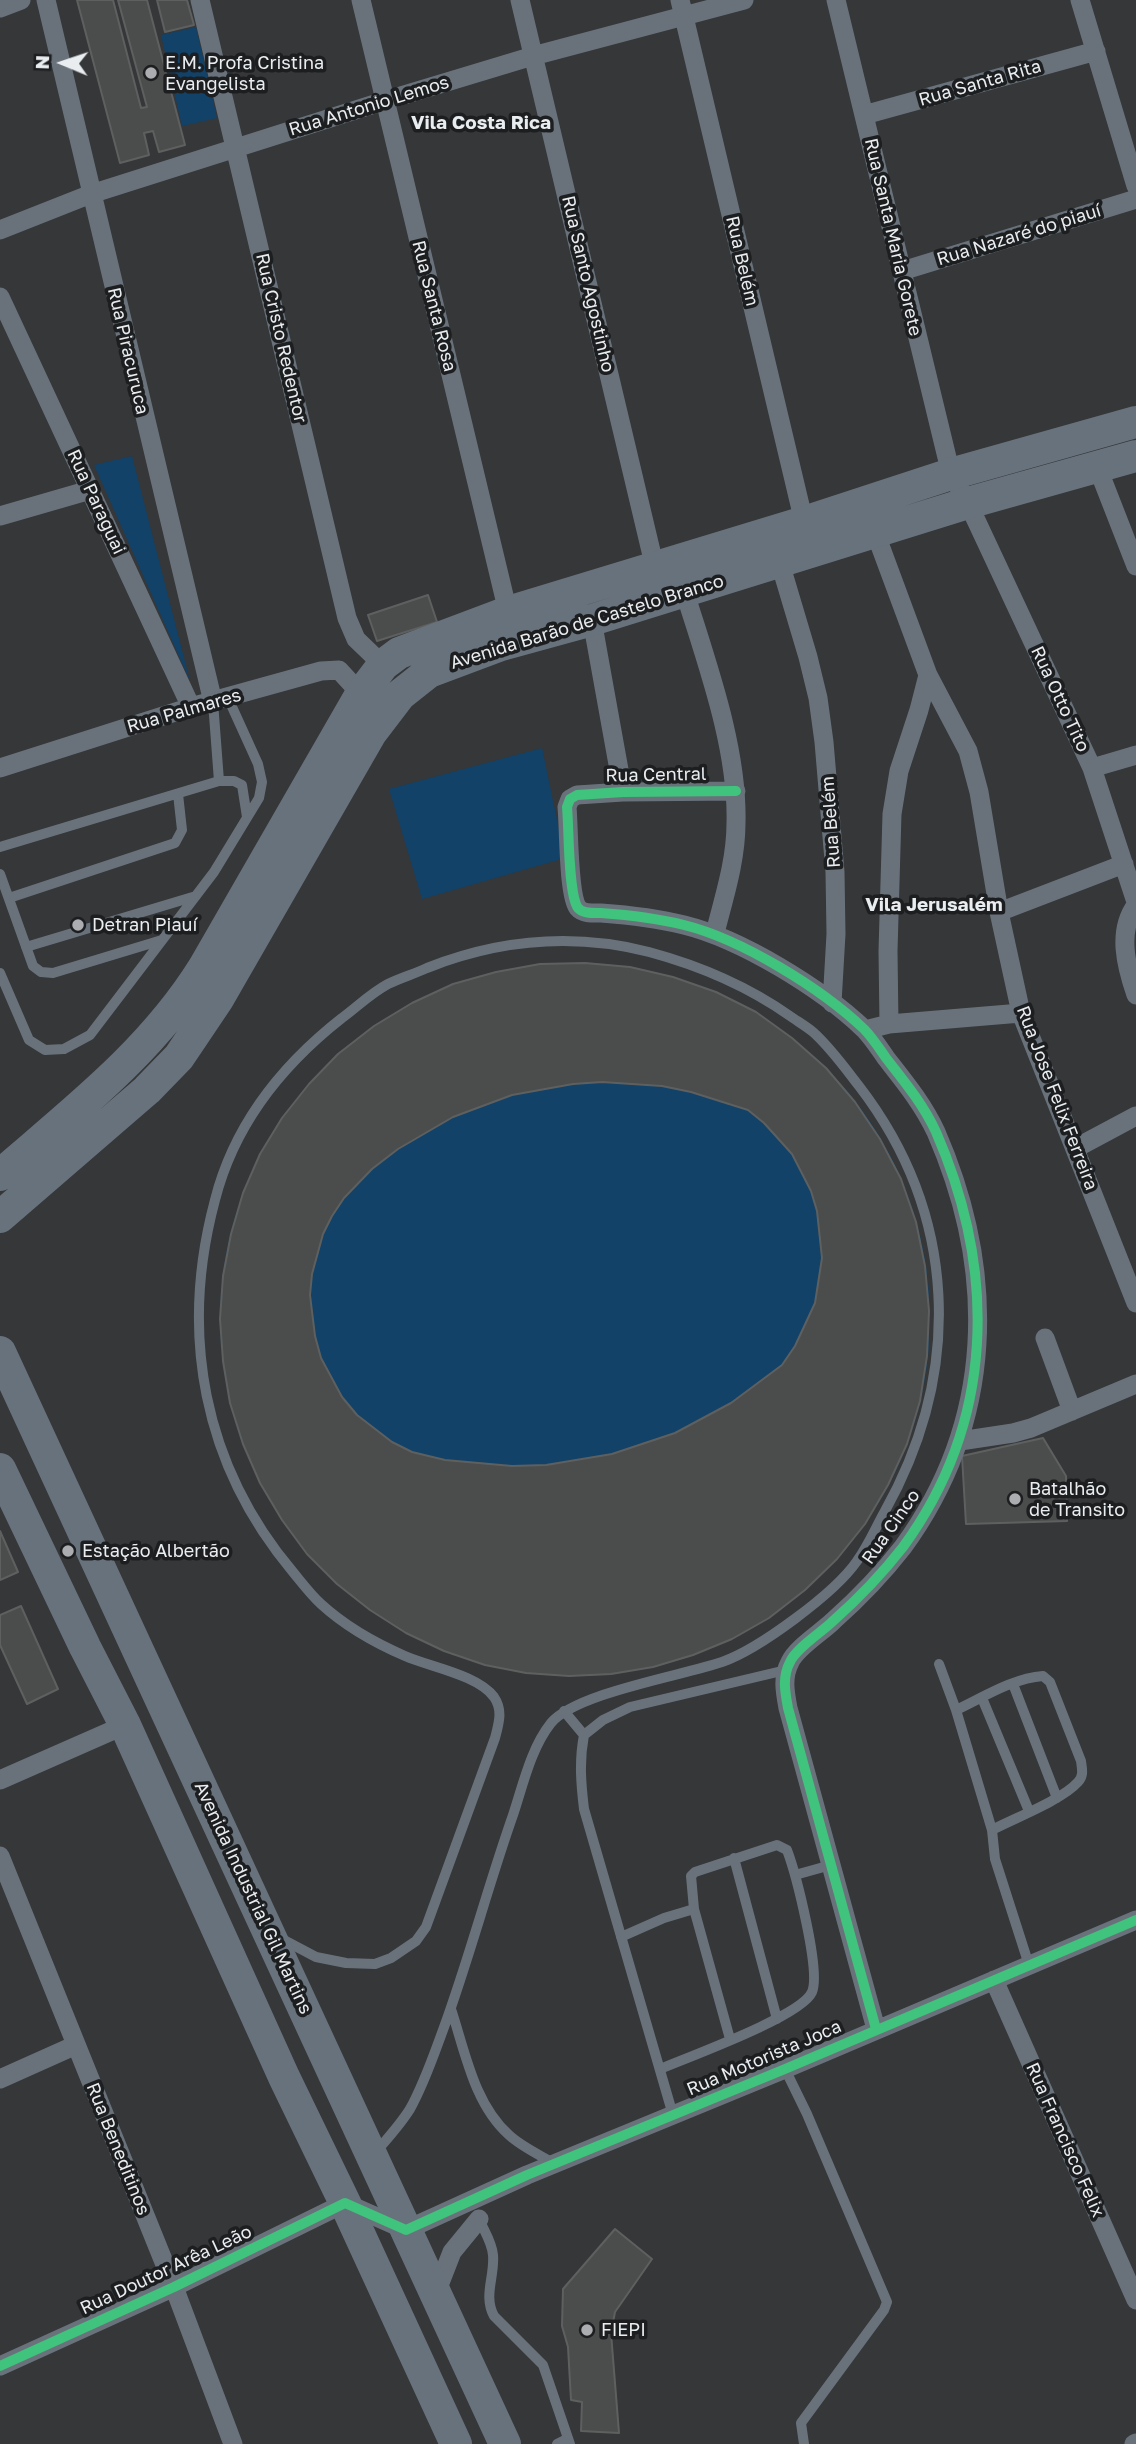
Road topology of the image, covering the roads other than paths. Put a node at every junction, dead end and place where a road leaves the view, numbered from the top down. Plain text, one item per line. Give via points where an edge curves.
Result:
1 (21, 0) edge
2 (46, 0) edge
3 (200, 0) edge
4 (361, 0) edge
5 (520, 0) edge
6 (744, 0) edge
7 (836, 0) edge
8 (1080, 0) edge
9 (0, 8) edge
10 (682, 9) edge
11 (1096, 51) junction
12 (533, 56) junction
13 (384, 101) junction
14 (864, 115) junction
15 (236, 148) junction
16 (1136, 186) edge
17 (91, 194) junction
18 (1136, 198) edge
19 (0, 230) edge
20 (902, 271) junction
21 (0, 298) edge
22 (1136, 422) edge
23 (1136, 456) edge
24 (1097, 466) junction
25 (951, 474) junction
26 (90, 490) junction
27 (968, 503) junction
28 (0, 516) edge
29 (804, 522) junction
30 (875, 533) junction
31 (780, 563) junction
32 (1136, 566) edge
33 (655, 568) junction
34 (684, 593) junction
35 (508, 612) junction
36 (592, 620) junction
37 (383, 665) junction
38 (928, 674) junction
39 (361, 694) junction
40 (221, 700) junction
41 (191, 707) junction
42 (1136, 755) edge
43 (0, 768) edge
44 (1092, 768) junction
45 (219, 781) junction
46 (736, 791) junction
47 (623, 792) junction
48 (178, 794) junction
49 (247, 817) junction
50 (0, 847) edge
51 (1124, 864) junction
52 (0, 874) edge
53 (196, 897) junction
54 (9, 898) junction
55 (1136, 904) edge
56 (999, 912) junction
57 (715, 933) junction
58 (162, 940) junction
59 (26, 947) junction
60 (0, 973) edge
61 (1136, 995) edge
62 (832, 1003) junction
63 (1021, 1013) junction
64 (889, 1024) junction
65 (864, 1030) junction
66 (1136, 1116) edge
67 (1076, 1148) junction
68 (0, 1175) edge
69 (0, 1217) edge
70 (1128, 1258) edge
71 (1136, 1303) edge
72 (1045, 1338) dead end
73 (0, 1352) edge
74 (1136, 1384) edge
75 (1073, 1410) junction
76 (960, 1441) junction
77 (0, 1469) edge
78 (939, 1664) dead end
79 (786, 1670) junction
80 (1013, 1684) junction
81 (982, 1698) junction
82 (956, 1710) junction
83 (564, 1711) junction
84 (125, 1725) junction
85 (584, 1735) junction
86 (0, 1780) edge
87 (1057, 1798) junction
88 (1029, 1811) junction
89 (992, 1830) junction
90 (0, 1856) edge
91 (734, 1858) junction
92 (831, 1865) junction
93 (795, 1875) junction
94 (694, 1909) junction
95 (1136, 1920) edge
96 (270, 1932) junction
97 (621, 1937) junction
98 (1030, 1965) junction
99 (994, 1979) junction
100 (451, 2008) junction
101 (777, 2019) junction
102 (876, 2029) junction
103 (730, 2039) junction
104 (76, 2045) junction
105 (660, 2069) junction
106 (785, 2069) junction
107 (0, 2079) edge
108 (673, 2115) junction
109 (372, 2156) junction
110 (555, 2164) junction
111 (345, 2203) junction
112 (479, 2219) joint
113 (406, 2230) junction
114 (174, 2287) junction
115 (436, 2293) junction
116 (1136, 2300) edge
117 (0, 2366) edge
118 (565, 2442) edge
119 (233, 2444) edge
120 (456, 2444) edge
121 (505, 2444) edge
122 (804, 2444) edge

1 - 9 street
2 - 17 street, Rua Piracuruca
3 - 15 street, Rua Cristo Redentor
4 - 13 street, Rua Santa Rosa
5 - 12 street, Rua Santo Agostinho
6 - 10 street, Rua Antonio Lemos
7 - 14 street, Rua Santa Maria Gorete
8 - 11 street
10 - 12 street, Rua Antonio Lemos
10 - 29 street, Rua Belém
11 - 14 street, Rua Santa Rita
11 - 16 street
12 - 13 street, Rua Antonio Lemos
12 - 33 street, Rua Santo Agostinho
13 - 15 street, Rua Antonio Lemos
13 - 35 street, Rua Santa Rosa
14 - 20 street, Rua Santa Maria Gorete
15 - 17 street, Rua Antonio Lemos
15 - 37 street, Rua Cristo Redentor via 348,618 356,639
17 - 19 street, Rua Antonio Lemos
17 - 40 street, Rua Piracuruca
18 - 20 street, Rua Nazaré do piauí
20 - 25 street, Rua Santa Maria Gorete
21 - 26 street, Rua Paraguai
22 - 25 main road, Avenida Barão de Castelo Branco
23 - 24 main road, Avenida Barão de Castelo Branco
24 - 27 main road, Avenida Barão de Castelo Branco
24 - 32 street
25 - 27 street, Rua Santa Maria Gorete
25 - 29 main road, Avenida Barão de Castelo Branco
26 - 28 street
26 - 41 street, Rua Paraguai
27 - 30 main road, Avenida Barão de Castelo Branco
27 - 44 street, Rua Otto Tito
29 - 33 main road, Avenida Barão de Castelo Branco
30 - 31 main road, Avenida Barão de Castelo Branco
30 - 38 street, Rua Jose Felix Ferreira
31 - 34 main road, Avenida Barão de Castelo Branco
31 - 62 street, Rua Belém via 813,677 824,742 835,872
33 - 35 main road, Avenida Barão de Castelo Branco
34 - 36 main road, Avenida Barão de Castelo Branco
34 - 46 street via 718,704
35 - 37 main road, Avenida Barão de Castelo Branco via 410,648
36 - 47 street
36 - 69 main road, Avenida Barão de Castelo Branco via 454,662 429,672 400,695 371,733 218,999 179,1057
37 - 39 main road, Avenida Barão de Castelo Branco
38 - 56 street, Rua Jose Felix Ferreira via 968,751
38 - 64 street via 899,771 892,814
39 - 40 street, Rua Palmares via 335,669
39 - 68 main road, Avenida Barão de Castelo Branco via 175,1010 116,1074
40 - 41 street, Rua Palmares
40 - 45 lane
40 - 49 lane via 258,764 262,782 259,798
41 - 43 street, Rua Palmares
42 - 44 street
44 - 51 street, Rua Otto Tito
45 - 48 lane
45 - 49 lane via 242,785
46 - 47 street, Rua Central
46 - 57 street via 732,864
47 - 57 street, Rua Central via 577,795 568,801 572,889 578,908 643,916
48 - 50 lane
48 - 54 lane via 181,831 174,843
49 - 53 lane
51 - 55 street, Rua Otto Tito
51 - 56 street
52 - 54 lane
53 - 58 lane
53 - 59 lane
54 - 59 lane
55 - 61 street via 1128,916 1125,943
56 - 63 street, Rua Jose Felix Ferreira
57 - 62 street
58 - 59 lane via 53,973 33,966
58 - 60 lane via 90,1035 64,1049 45,1049 29,1040
62 - 65 street
63 - 64 street
63 - 67 street, Rua Jose Felix Ferreira
64 - 65 street
65 - 76 street, Rua Cinco via 924,1108 962,1205 979,1317
66 - 67 street
67 - 70 street, Rua Jose Felix Ferreira
70 - 71 street, Rua Jose Felix Ferreira
72 - 75 street
73 - 96 main road, Avenida Industrial Gil Martins
74 - 75 street
75 - 76 street via 1013,1433
76 - 79 street, Rua Cinco via 946,1476 902,1548 851,1605 792,1657
77 - 84 main road
78 - 82 lane
79 - 85 lane via 631,1707
79 - 92 street via 788,1708
80 - 81 lane
80 - 87 lane
80 - 87 lane via 1033,1676 1050,1682 1081,1761 1080,1781
81 - 82 lane
81 - 88 lane
82 - 89 lane
83 - 85 lane
83 - 96 lane via 731,1659 777,1632 855,1565 895,1493 924,1424 934,1382 939,1301 928,1221 915,1179 886,1123 814,1032 758,994 688,962 612,943 532,941 461,955 384,986 327,1030 270,1087 242,1128 215,1198 197,1295 206,1405 233,1483 273,1549 319,1603 363,1635 398,1653 479,1683 497,1701 500,1717 449,1866 426,1927 416,1941 375,1964 346,1963 316,1957
83 - 100 lane via 552,1721 532,1759
84 - 86 street
84 - 111 main road
85 - 97 lane via 580,1780 584,1809
87 - 88 lane
88 - 89 lane
89 - 98 lane via 995,1859
90 - 104 street, Rua Beneditinos
91 - 93 lane via 777,1845 787,1850
91 - 94 lane via 691,1876
91 - 101 lane
92 - 93 lane
92 - 102 street
93 - 101 lane via 813,1960 814,1990 808,2000
94 - 97 lane
94 - 103 lane
95 - 98 street, Rua Motorista Joca
96 - 109 main road, Avenida Industrial Gil Martins
97 - 105 lane
98 - 99 street, Rua Motorista Joca
99 - 102 street, Rua Motorista Joca
99 - 116 street, Rua Francisco Felix
100 - 109 lane via 411,2106
100 - 110 lane via 474,2078 495,2120 510,2136
101 - 103 lane
102 - 106 street, Rua Motorista Joca
103 - 105 lane
104 - 107 street
104 - 114 street, Rua Beneditinos
105 - 108 lane
106 - 108 street, Rua Motorista Joca
106 - 122 lane via 887,2302 801,2423
108 - 110 street, Rua Motorista Joca
109 - 113 main road, Avenida Industrial Gil Martins
110 - 113 street, Rua Motorista Joca
111 - 113 street
111 - 114 street, Rua Doutor Arêa Leão
111 - 120 main road
112 - 115 street via 452,2252
112 - 118 lane via 493,2256 490,2308 543,2365
113 - 115 main road, Avenida Industrial Gil Martins
114 - 117 street, Rua Doutor Arêa Leão
114 - 119 street, Rua Beneditinos
115 - 121 main road, Avenida Industrial Gil Martins

